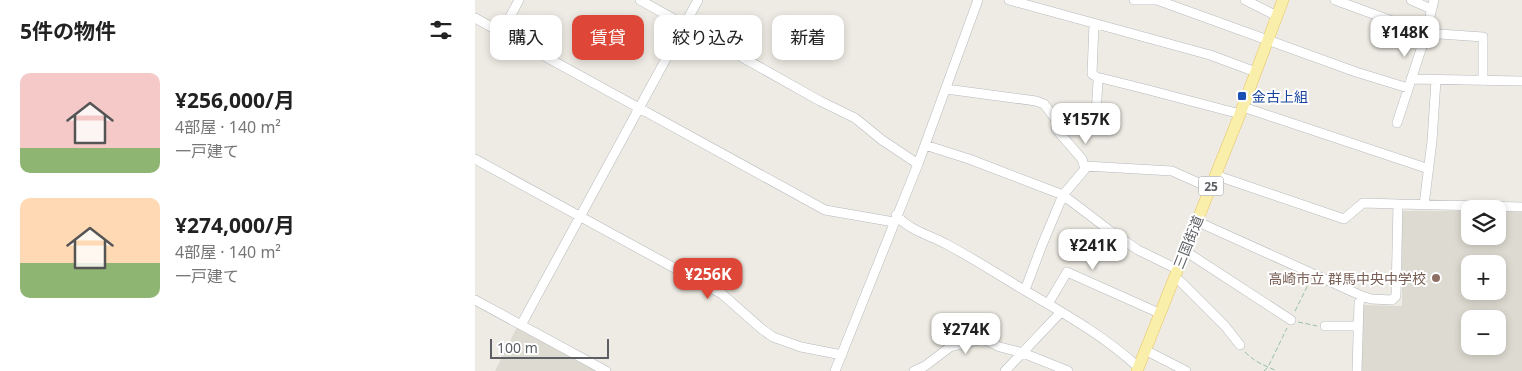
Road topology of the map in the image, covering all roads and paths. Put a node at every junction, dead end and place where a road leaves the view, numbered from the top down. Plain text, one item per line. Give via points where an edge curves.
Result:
1 (519, 0) edge
2 (640, 0) edge
3 (699, 0) edge
4 (978, 0) edge
5 (1009, 0) edge
6 (1134, 0) edge
7 (1245, 0) edge
8 (1283, 0) edge
9 (1335, 0) edge
10 (1411, 0) edge
11 (1433, 5) edge
12 (511, 15) edge
13 (668, 15) edge
14 (690, 15) edge
15 (1277, 16) junction
16 (475, 18) edge
17 (1094, 24) junction
18 (490, 26) edge
19 (1425, 34) junction
20 (1267, 41) junction
21 (553, 60) edge
22 (666, 60) edge
23 (748, 60) edge
24 (1256, 72) junction
25 (1099, 79) junction
26 (1436, 80) junction
27 (1483, 81) junction
28 (1522, 81) edge
29 (1410, 84) junction
30 (946, 89) junction
31 (640, 108) junction
32 (1241, 111) junction
33 (1057, 121) junction
34 (1397, 123) dead end
35 (925, 145) junction
36 (475, 159) edge
37 (918, 164) junction
38 (1085, 166) junction
39 (1429, 169) junction
40 (1215, 175) junction
41 (1210, 188) junction
42 (1063, 195) junction
43 (1398, 204) junction
44 (1424, 205) junction
45 (1522, 207) edge
46 (581, 217) junction
47 (895, 218) junction
48 (1196, 221) junction
49 (1185, 251) junction
50 (1176, 273) junction
51 (1025, 290) junction
52 (1362, 296) junction
53 (475, 300) edge
54 (1048, 304) junction
55 (1061, 312) junction
56 (1159, 313) junction
57 (1291, 320) joint
58 (521, 325) junction
59 (1325, 326) joint
60 (1358, 326) junction
61 (1240, 345) joint
62 (1145, 350) junction
63 (1023, 353) junction
64 (838, 363) edge
65 (1268, 367) junction
66 (1137, 369) edge
67 (606, 371) edge
68 (845, 371) edge
69 (914, 371) edge
70 (1005, 371) edge
71 (1068, 371) edge
72 (1186, 371) edge
73 (1265, 371) edge
74 (1277, 371) edge
75 (1357, 371) edge

1 - 12 street
2 - 13 street
3 - 14 street
4 - 30 street
5 - 17 street
6 - 20 street via 1157,0
7 - 15 street
8 - 15 main road, 三国街道 / 25
9 - 19 street
10 - 11 street
11 - 19 street
15 - 20 main road, 三国街道 / 25
16 - 18 street
17 - 24 street via 1210,55
17 - 25 street via 1092,74
19 - 27 street via 1483,37
19 - 29 street
20 - 24 main road, 三国街道 / 25
20 - 29 street via 1356,72
21 - 31 street
22 - 31 street
23 - 37 street via 855,118
24 - 32 main road, 三国街道 / 25
25 - 32 street
25 - 33 street via 1096,114
26 - 27 street
26 - 29 street
26 - 39 street
27 - 28 street
29 - 34 street
30 - 33 street via 1036,101 1043,104
30 - 35 street
31 - 46 street
31 - 47 street via 825,210
32 - 39 street
32 - 40 main road, 三国街道 / 25
33 - 38 street via 1056,130
35 - 37 street
35 - 42 street
36 - 46 street
37 - 47 street
38 - 41 street via 1172,171
38 - 42 street
39 - 44 street
40 - 41 main road, 三国街道 / 25
40 - 43 street via 1343,219 1363,203
41 - 48 main road, 三国街道 / 25
42 - 50 street via 1116,235
42 - 51 street
43 - 44 street
43 - 52 street via 1396,296 1392,300
44 - 45 street
46 - 58 street
46 - 64 street via 722,294 773,337
47 - 51 street
47 - 64 street
48 - 49 main road, 三国街道 / 25
48 - 52 street
49 - 50 main road, 三国街道 / 25
49 - 57 street
50 - 56 main road, 三国街道 / 25
50 - 61 street
51 - 54 street
52 - 60 street
53 - 58 street
54 - 55 street
54 - 56 street via 1067,272
55 - 63 street
55 - 66 street via 1108,341
56 - 62 main road, 三国街道 / 25
57 - 59 path
58 - 67 street
59 - 60 street
60 - 75 street
61 - 65 path via 1252,359
62 - 66 main road, 三国街道 / 25
62 - 72 street
63 - 69 street via 977,339 944,350
63 - 70 street
63 - 71 street
64 - 68 street
65 - 73 path
65 - 74 path

